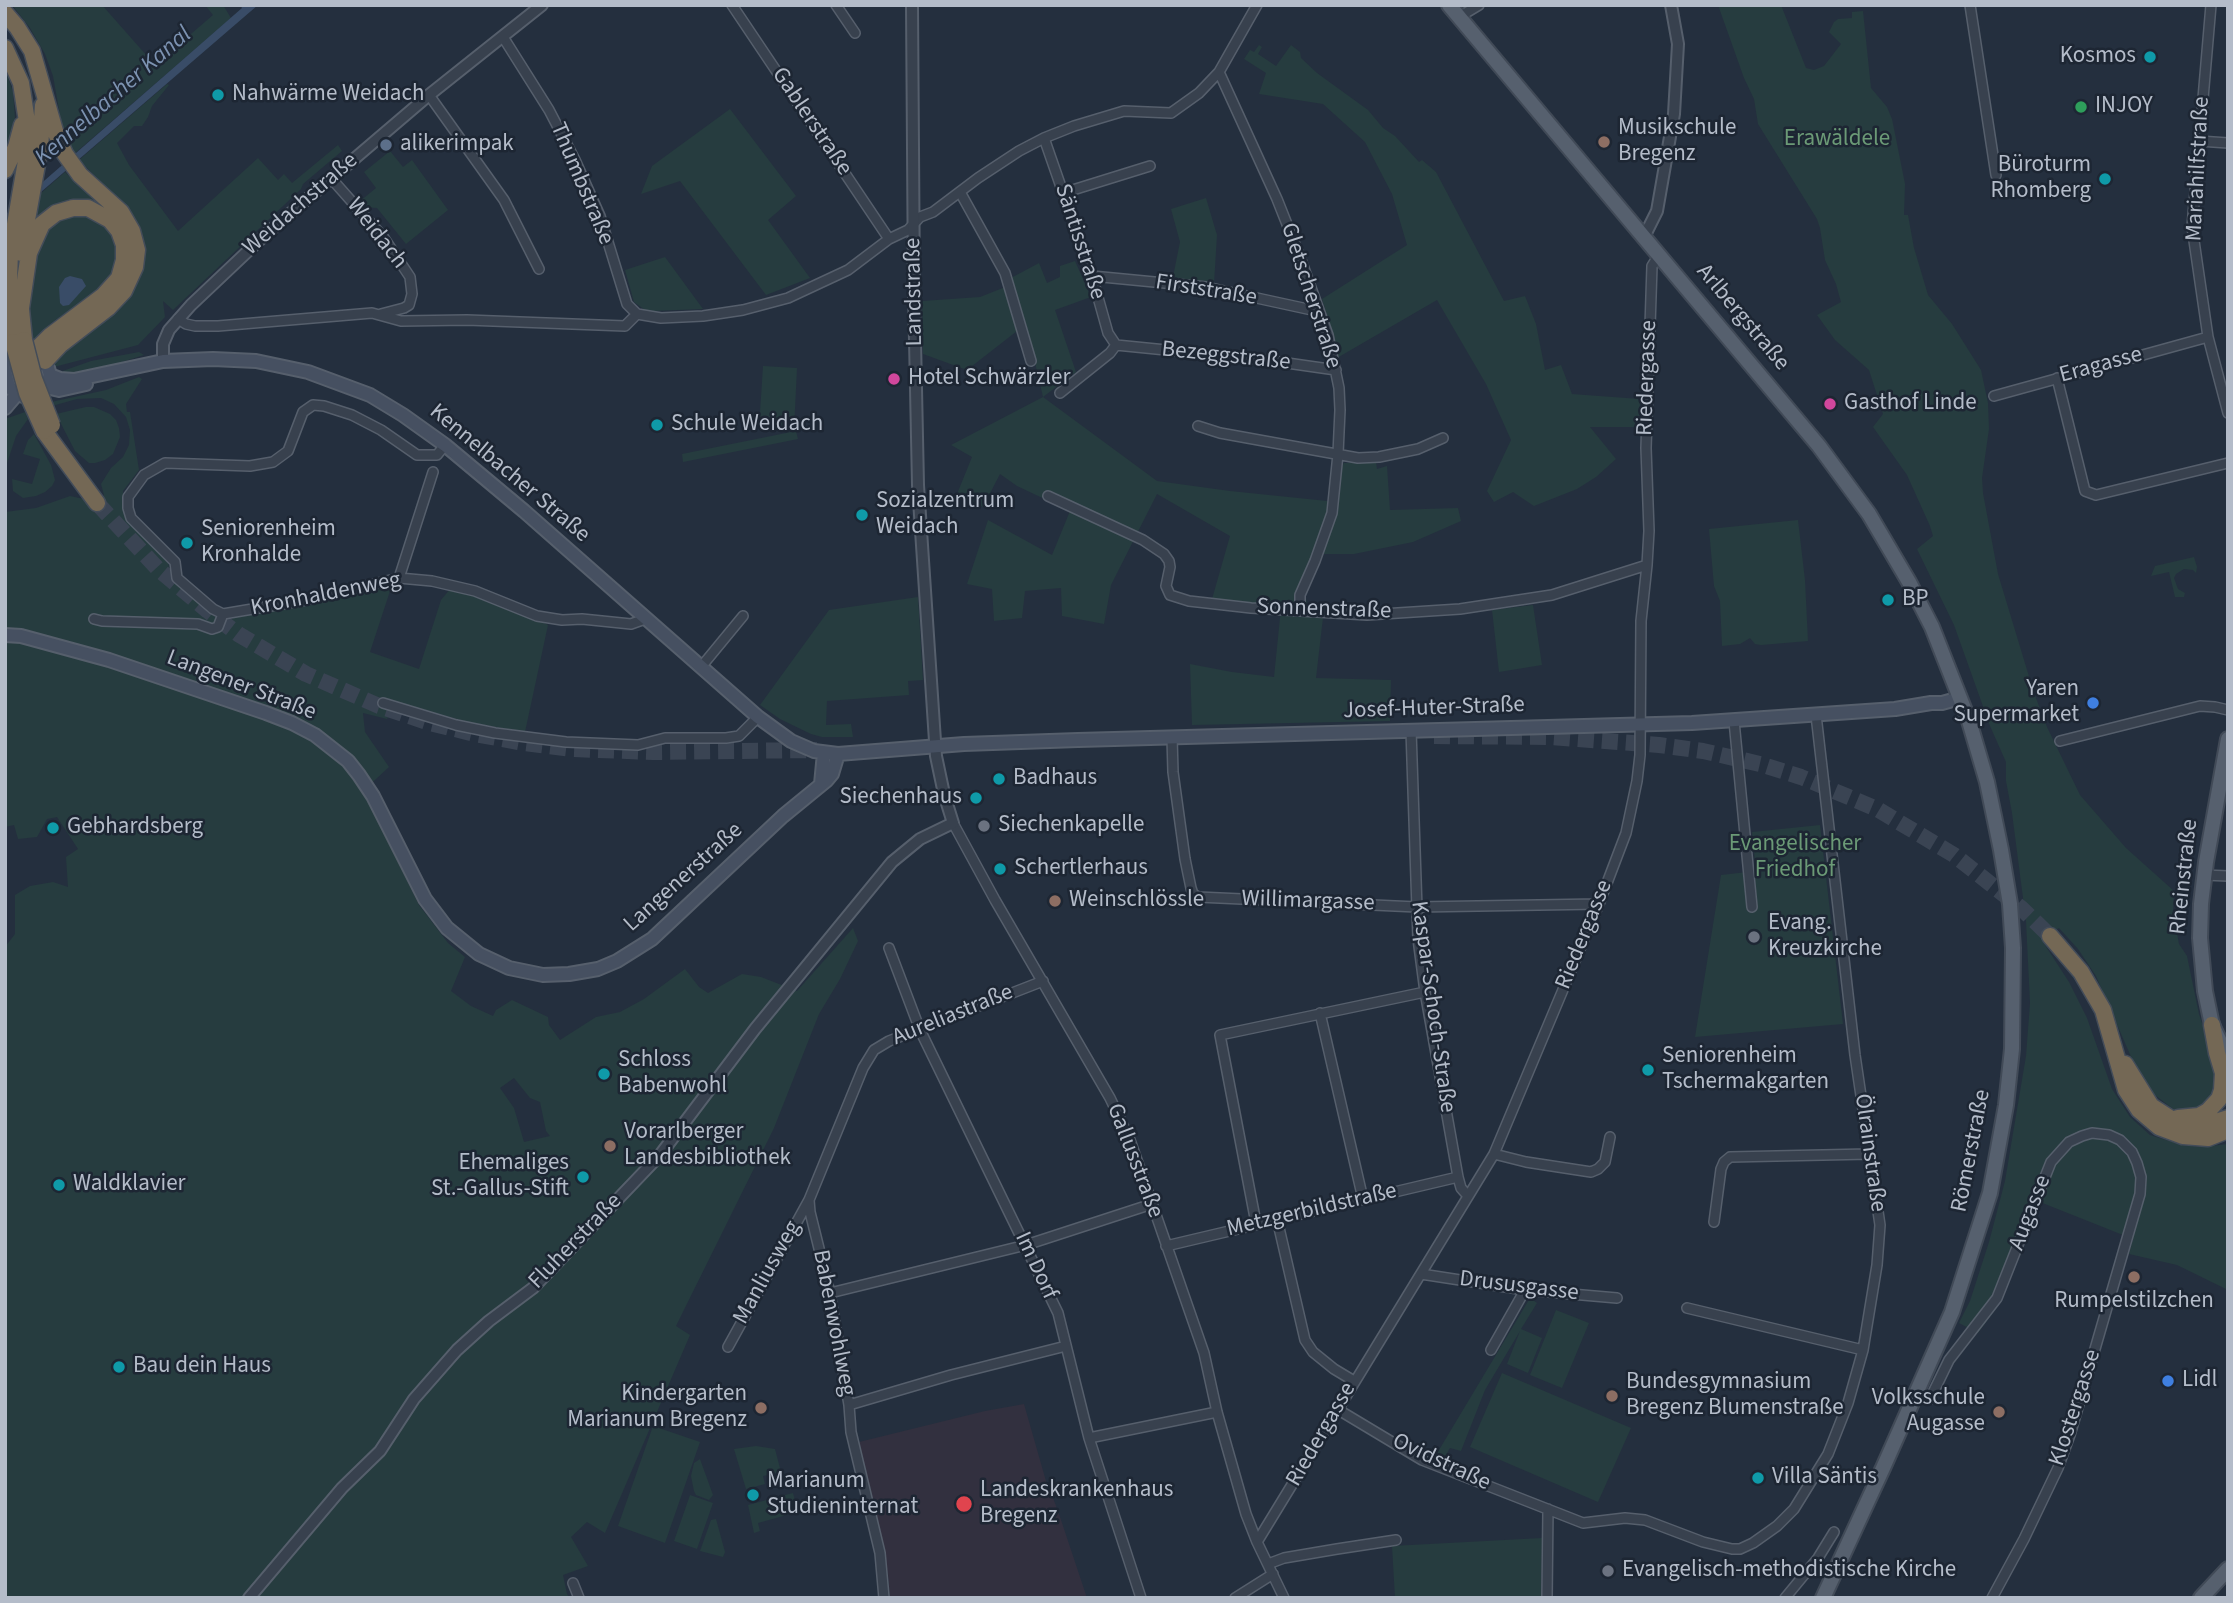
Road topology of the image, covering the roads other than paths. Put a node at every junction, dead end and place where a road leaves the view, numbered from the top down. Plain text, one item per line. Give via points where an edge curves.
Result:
1 (542, 5) edge
2 (732, 5) edge
3 (836, 5) edge
4 (912, 5) edge
5 (1256, 5) edge
6 (1449, 5) edge
7 (1479, 5) edge
8 (1671, 5) edge
9 (1970, 5) edge
10 (2211, 5) edge
11 (5, 13) edge
12 (1459, 17) junction
13 (855, 33) dead end
14 (502, 37) junction
15 (5, 48) edge
16 (1219, 72) junction
17 (43, 85) junction
18 (429, 95) junction
19 (24, 101) junction
20 (1044, 138) junction
21 (2199, 141) junction
22 (2228, 143) edge
23 (1150, 166) dead end
24 (5, 170) edge
25 (1996, 175) dead end
26 (330, 177) junction
27 (960, 192) junction
28 (1063, 193) junction
29 (914, 223) junction
30 (1644, 237) junction
31 (890, 239) junction
32 (1659, 255) junction
33 (539, 269) dead end
34 (1092, 276) junction
35 (13, 307) edge
36 (1319, 310) junction
37 (380, 314) junction
38 (637, 314) junction
39 (178, 319) junction
40 (2208, 337) junction
41 (1116, 345) junction
42 (32, 356) junction
43 (163, 361) junction
44 (1031, 361) dead end
45 (7, 365) edge
46 (1336, 370) junction
47 (2057, 378) junction
48 (10, 391) edge
49 (1060, 393) dead end
50 (1994, 396) dead end
51 (5, 408) edge
52 (2228, 413) edge
53 (1198, 426) dead end
54 (1443, 438) dead end
55 (445, 445) junction
56 (1338, 454) junction
57 (2228, 463) edge
58 (433, 472) dead end
59 (1048, 496) dead end
60 (97, 503) tunnel mouth
61 (1647, 565) junction
62 (399, 578) junction
63 (1300, 610) junction
64 (223, 614) junction
65 (743, 616) dead end
66 (94, 619) dead end
67 (645, 619) junction
68 (5, 635) edge
69 (701, 667) junction
70 (1958, 693) junction
71 (383, 703) dead end
72 (2228, 710) edge
73 (1816, 715) junction
74 (758, 717) junction
75 (1734, 720) junction
76 (1640, 725) junction
77 (1412, 730) junction
78 (1172, 737) junction
79 (2228, 739) edge
80 (2060, 741) dead end
81 (936, 746) junction
82 (824, 753) junction
83 (838, 754) junction
84 (821, 784) junction
85 (953, 823) junction
86 (2204, 875) junction
87 (2228, 876) edge
88 (1598, 904) junction
89 (1417, 907) junction
90 (1752, 907) dead end
91 (2050, 936) tunnel mouth
92 (889, 948) dead end
93 (479, 954) joint
94 (1043, 981) junction
95 (1426, 992) junction
96 (1320, 1013) junction
97 (2212, 1025) junction
98 (920, 1030) junction
99 (2115, 1047) junction
100 (2228, 1058) edge
101 (2170, 1118) junction
102 (2228, 1118) edge
103 (2228, 1130) edge
104 (1610, 1137) dead end
105 (2208, 1138) junction
106 (2228, 1140) edge
107 (1494, 1154) junction
108 (1869, 1154) junction
109 (1458, 1177) junction
110 (1468, 1196) junction
111 (1363, 1199) junction
112 (809, 1200) junction
113 (1152, 1204) junction
114 (2135, 1209) joint
115 (1277, 1219) junction
116 (1714, 1222) dead end
117 (1256, 1223) junction
118 (1026, 1245) junction
119 (1166, 1246) junction
120 (1421, 1274) junction
121 (1525, 1290) junction
122 (830, 1293) junction
123 (1617, 1298) dead end
124 (1687, 1308) dead end
125 (1066, 1346) junction
126 (728, 1347) dead end
127 (1491, 1350) dead end
128 (1863, 1350) junction
129 (1354, 1381) junction
130 (1930, 1399) dead end
131 (849, 1405) junction
132 (1337, 1409) junction
133 (1217, 1412) junction
134 (1089, 1438) junction
135 (1548, 1509) junction
136 (1834, 1532) dead end
137 (1396, 1540) dead end
138 (1257, 1542) junction
139 (1740, 1549) joint
140 (1268, 1563) junction
141 (2228, 1569) edge
142 (1273, 1574) junction
143 (573, 1583) dead end
144 (249, 1598) edge
145 (579, 1598) edge
146 (884, 1598) edge
147 (1141, 1598) edge
148 (1235, 1598) edge
149 (1284, 1598) edge
150 (1547, 1598) edge
151 (1785, 1598) edge
152 (1824, 1598) edge
153 (1992, 1598) edge
154 (2202, 1598) edge

1 - 14 street, Weidachstraße
2 - 31 street, Gablerstraße
3 - 13 street
4 - 29 street, Landstraße
5 - 16 street
6 - 12 main road, Arlbergstraße
7 - 12 street
8 - 30 street via 1678,44 1674,114 1657,211
9 - 25 street
10 - 21 street, Mariahilfstraße
11 - 17 highway via 26,39
12 - 30 main road, Arlbergstraße
14 - 18 street, Weidachstraße
14 - 38 street, Thumbstraße via 575,160 600,216 627,304
15 - 19 highway via 17,71
16 - 20 street via 1171,113 1124,111
16 - 36 street, Gletscherstraße via 1277,199
17 - 35 highway via 43,118
17 - 42 highway via 61,148 73,167 127,222 136,241 135,267 117,300 60,345
18 - 26 street, Weidachstraße
18 - 33 street via 504,200
19 - 24 highway via 20,134
19 - 42 highway via 27,147 9,279
20 - 27 street
20 - 28 street, Säntisstraße
21 - 22 street
21 - 40 street, Mariahilfstraße via 2192,226
23 - 28 street
26 - 37 street, Weidach via 384,238 410,277 410,304
26 - 39 street, Weidachstraße
27 - 29 street
27 - 44 street via 1005,273
28 - 34 street, Säntisstraße
29 - 31 street
29 - 81 street, Landstraße via 918,485
30 - 32 main road, Arlbergstraße
31 - 38 street via 848,270 788,298 704,316
32 - 61 street, Riedergasse via 1652,267
32 - 70 main road, Arlbergstraße via 1819,446 1869,514 1919,601
34 - 36 street, Firststraße via 1206,286
34 - 41 street, Säntisstraße via 1108,334
35 - 42 highway
35 - 42 highway via 42,224 56,213 88,208 119,231 124,245 119,278
36 - 46 street, Gletscherstraße
37 - 38 street via 401,321 625,326
37 - 39 street via 218,326 195,326
39 - 43 street, Weidachstraße via 165,338
40 - 47 street, Eragasse
40 - 52 street, Mariahilfstraße
41 - 46 street, Bezeggstraße
41 - 49 street
42 - 43 main road, Kennelbacher Straße via 66,380
42 - 45 main road, Kennelbacher Straße via 18,354
42 - 48 main road, Kennelbacher Straße via 34,396
42 - 60 highway, bridge via 27,393 71,469
43 - 55 main road, Kennelbacher Straße via 256,361 308,372 370,395
45 - 48 main road, Kennelbacher Straße
46 - 56 street, Gletscherstraße
47 - 50 street, Eragasse
47 - 57 street via 2085,491 2096,495
48 - 51 main road
53 - 56 street
54 - 56 street via 1379,457
55 - 64 street via 437,455 417,455 352,415 313,405 303,412 288,451 273,463 165,463 144,475 128,497 131,518 176,562 177,578
55 - 67 main road, Kennelbacher Straße
56 - 63 street, Gletscherstraße via 1332,513 1300,595
58 - 62 street
59 - 63 street, Sonnenstraße via 1164,554 1170,567 1166,586 1170,595 1189,601
61 - 63 street, Sonnenstraße via 1552,595 1460,609 1367,615
61 - 76 street, Riedergasse via 1641,621
62 - 64 street, Kronhaldenweg
62 - 67 street, Kronhaldenweg via 475,591 562,620 631,624
64 - 66 street, Kronhaldenweg via 218,627 212,629 198,624
65 - 69 street
67 - 69 main road, Kennelbacher Straße
68 - 93 main road, Langener Straße via 109,660 266,713 316,735 359,775 425,899 447,928
69 - 74 main road, Kennelbacher Straße
70 - 73 main road, Josef-Huter-Straße via 1895,709
70 - 152 main road, Römerstraße via 1987,782 2010,904 2014,1011 2006,1105 1990,1193 1961,1289
71 - 74 street via 456,725 566,742 638,745 665,738 739,736
72 - 80 street via 2200,706
73 - 75 main road, Josef-Huter-Straße
73 - 108 street, Ölrainstraße
74 - 82 main road, Kennelbacher Straße via 792,741
75 - 76 main road, Josef-Huter-Straße
75 - 90 street
76 - 77 main road, Josef-Huter-Straße
76 - 88 street, Riedergasse via 1633,806
77 - 78 main road, Josef-Huter-Straße
77 - 89 street, Kaspar-Schoch-Straße
78 - 81 main road, Josef-Huter-Straße
78 - 89 street, Willimargasse via 1173,772 1193,894
79 - 86 main road, Rheinstraße
81 - 83 main road
81 - 85 street, Gallusstraße
82 - 83 main road
82 - 84 main road
83 - 84 main road, Langenerstraße via 832,774
84 - 93 main road, Langenerstraße via 652,939 617,961 598,969 543,975 509,968
85 - 94 street, Gallusstraße
85 - 144 street, Fluherstraße via 920,839 891,862 660,1155 533,1288 449,1358 414,1399 380,1451 342,1488
86 - 87 street
86 - 97 main road, Rheinstraße via 2200,952
88 - 89 street, Willimargasse
88 - 107 street, Riedergasse
89 - 95 street, Kaspar-Schoch-Straße
91 - 99 highway via 2093,991
92 - 98 street, Im Dorf
94 - 98 street, Aureliastraße
94 - 113 street, Gallusstraße via 1121,1118
95 - 96 street
95 - 109 street, Kaspar-Schoch-Straße
96 - 111 street
96 - 117 street via 1220,1035
97 - 100 main road, Rheinstraße
97 - 101 highway via 2223,1073 2219,1099 2199,1116
98 - 112 street, Aureliastraße via 889,1041 868,1058
98 - 118 street, Im Dorf
99 - 101 highway via 2143,1095
99 - 105 highway via 2126,1090 2147,1119 2183,1136
101 - 102 highway via 2189,1127
103 - 105 highway
104 - 107 street via 1606,1159 1587,1172
105 - 106 highway
107 - 110 street, Riedergasse
108 - 116 street via 1730,1157 1721,1169
108 - 128 street, Ölrainstraße via 1880,1225
109 - 110 street, Kaspar-Schoch-Straße
109 - 111 street, Metzgerbildstraße
110 - 120 street, Riedergasse
111 - 115 street, Metzgerbildstraße
112 - 122 street, Babenwohlweg
112 - 126 street, Manliusweg
113 - 118 street
113 - 119 street, Gallusstraße
114 - 130 street, Augasse via 2141,1177 2132,1152 2109,1135 2092,1133 2069,1142 2051,1162 1997,1298 1949,1360
114 - 153 street, Klostergasse via 2058,1468
115 - 117 street, Metzgerbildstraße
115 - 129 street via 1305,1340 1313,1352
117 - 119 street, Metzgerbildstraße
118 - 122 street
118 - 125 street, Im Dorf via 1058,1313
119 - 133 street, Gallusstraße via 1203,1353
120 - 121 street, Drususgasse
120 - 129 street, Riedergasse
121 - 123 street, Drususgasse
121 - 127 street
122 - 131 street, Babenwohlweg
124 - 128 street
125 - 131 street
125 - 134 street, Im Dorf
128 - 139 street, Ölrainstraße via 1848,1403 1811,1485 1777,1525
129 - 132 street, Riedergasse
131 - 146 street, Babenwohlweg via 880,1552
132 - 135 street, Ovidstraße via 1422,1460
132 - 138 street, Riedergasse
133 - 134 street
133 - 138 street, Gallusstraße
134 - 147 street, Im Dorf
135 - 139 street, Ovidstraße via 1583,1523 1645,1520 1703,1542
135 - 150 street
136 - 151 street
137 - 140 street
138 - 140 street, Gallusstraße
140 - 142 street, Gallusstraße
141 - 154 main road
142 - 148 street
142 - 149 street, Gallusstraße
143 - 145 street

